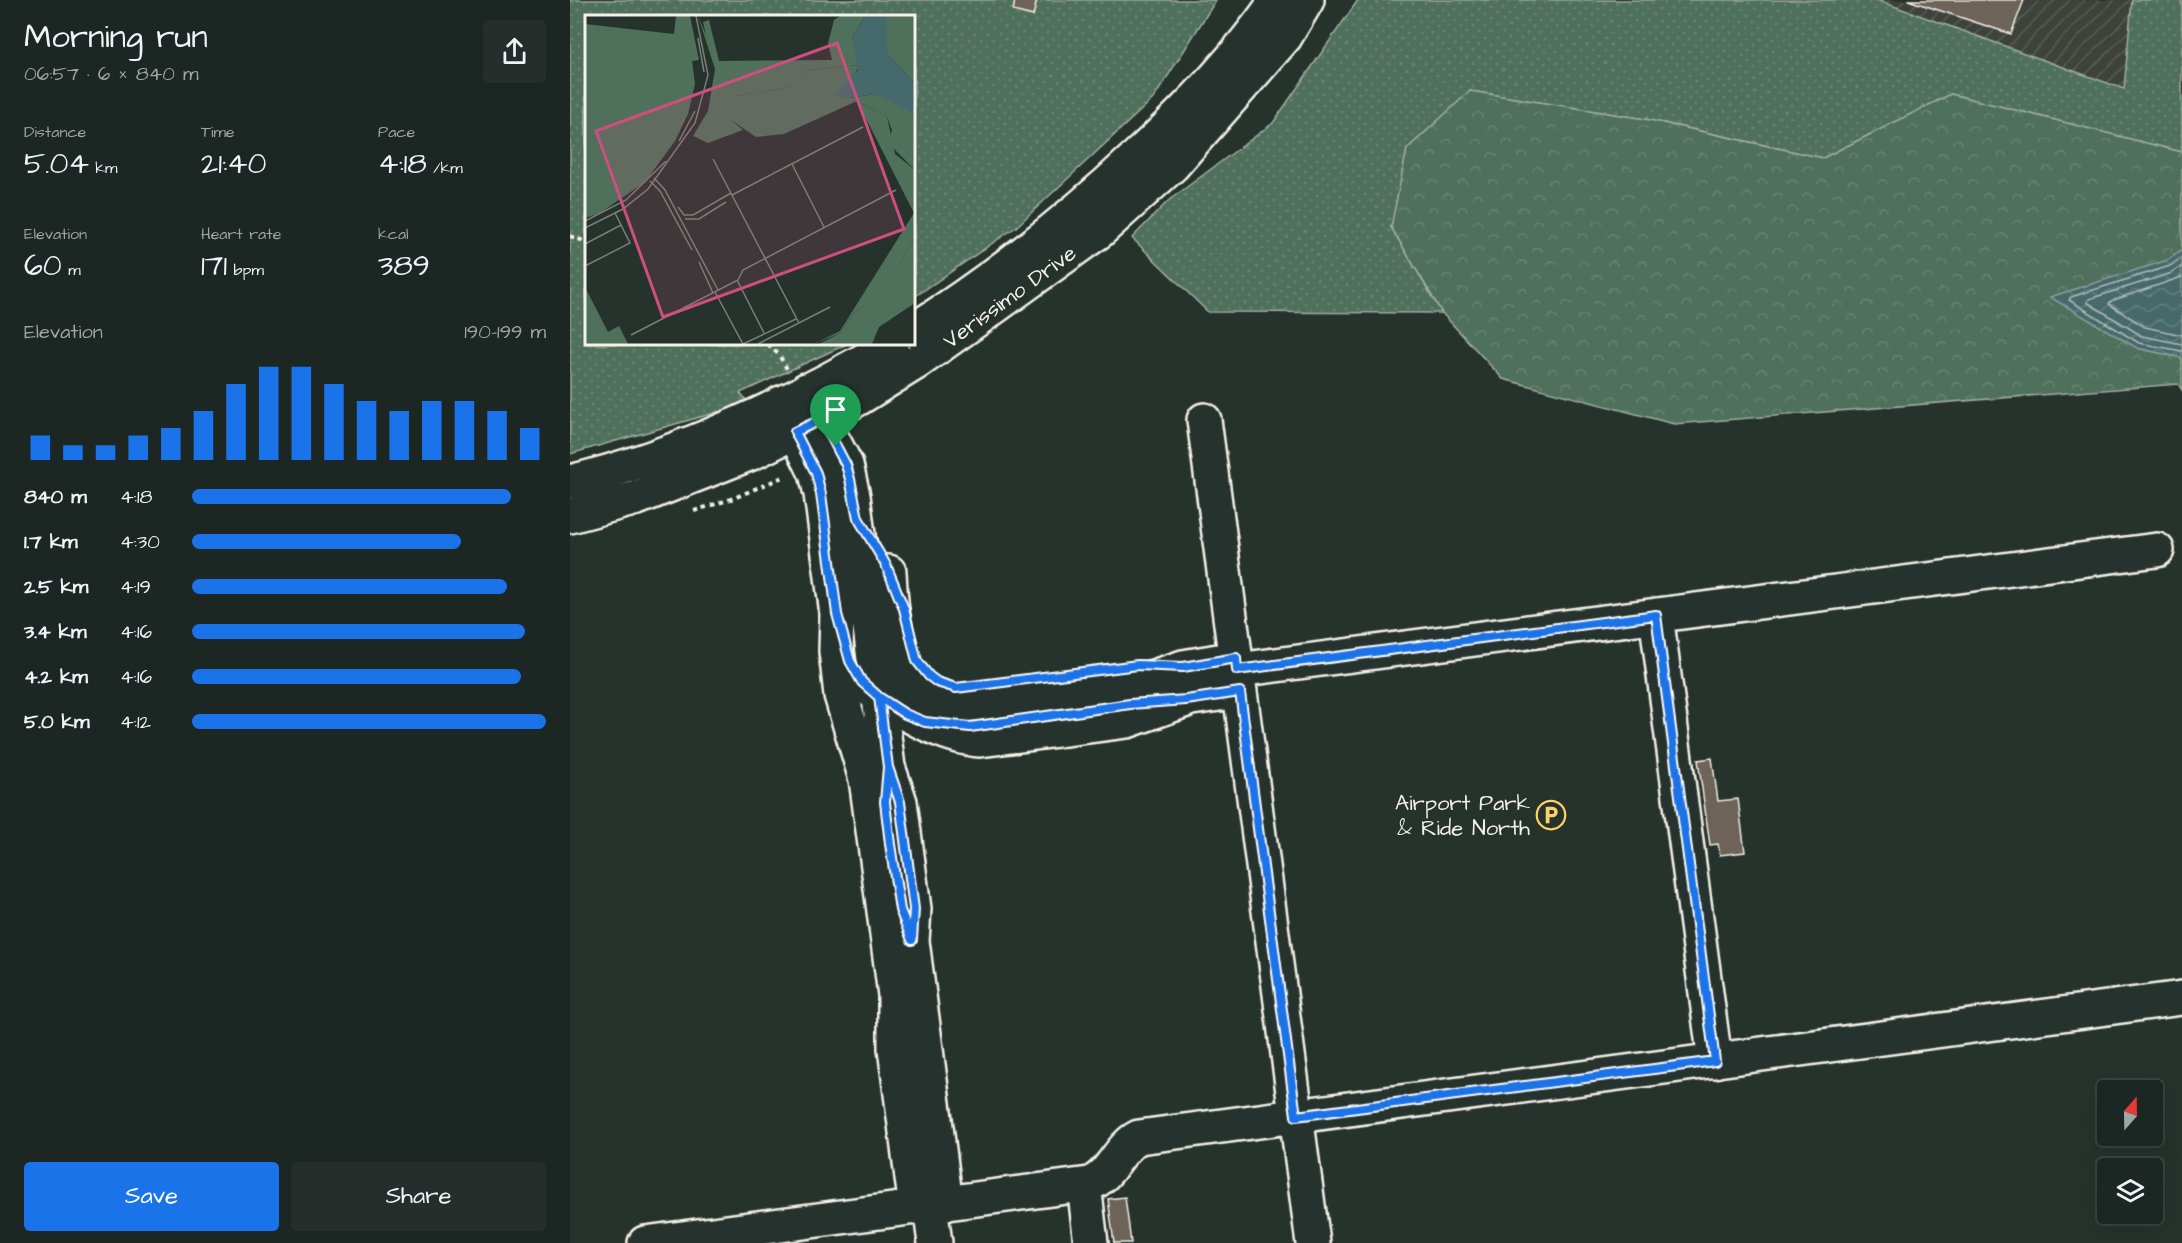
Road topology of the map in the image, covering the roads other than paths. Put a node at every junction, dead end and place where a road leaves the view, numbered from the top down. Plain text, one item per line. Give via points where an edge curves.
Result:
1 (1277, 0) edge
2 (1307, 0) edge
3 (915, 329) edge
4 (890, 345) edge
5 (794, 397) junction
6 (1204, 420) dead end
7 (808, 425) junction
8 (570, 482) edge
9 (855, 509) junction
10 (570, 516) edge
11 (2157, 550) dead end
12 (837, 614) junction
13 (1656, 615) junction
14 (1238, 673) junction
15 (879, 697) junction
16 (2182, 998) edge
17 (1715, 1061) junction
18 (1296, 1116) junction
19 (1084, 1185) junction
20 (931, 1206) junction
21 (645, 1243) edge
22 (935, 1243) edge
23 (1091, 1243) edge
24 (1313, 1243) edge

1 - 3 street, Verissimo Drive via 1218,76 1091,199 1022,256
2 - 7 street, Verissimo Drive via 1285,37 1173,165 1101,230 917,362
4 - 5 street
5 - 7 street
5 - 8 street via 650,459
6 - 14 street
7 - 9 street via 846,465
7 - 10 street, Verissimo Drive via 754,452 637,498
7 - 12 street
9 - 14 street via 889,572 904,609 917,661 929,676 948,686 966,688 1138,665
9 - 15 street
11 - 13 street
12 - 15 street via 855,672
12 - 20 street via 841,695 866,779 895,995 895,1048
13 - 14 street
13 - 17 street
14 - 15 street via 1186,700 1127,721 989,740 969,739 925,722
14 - 18 street
15 - 20 street via 888,767 900,802 914,909 912,940
16 - 17 street
17 - 18 street
18 - 19 street via 1139,1137 1131,1141 1099,1180
18 - 24 street
19 - 20 street
19 - 23 street
20 - 21 street
20 - 22 street

